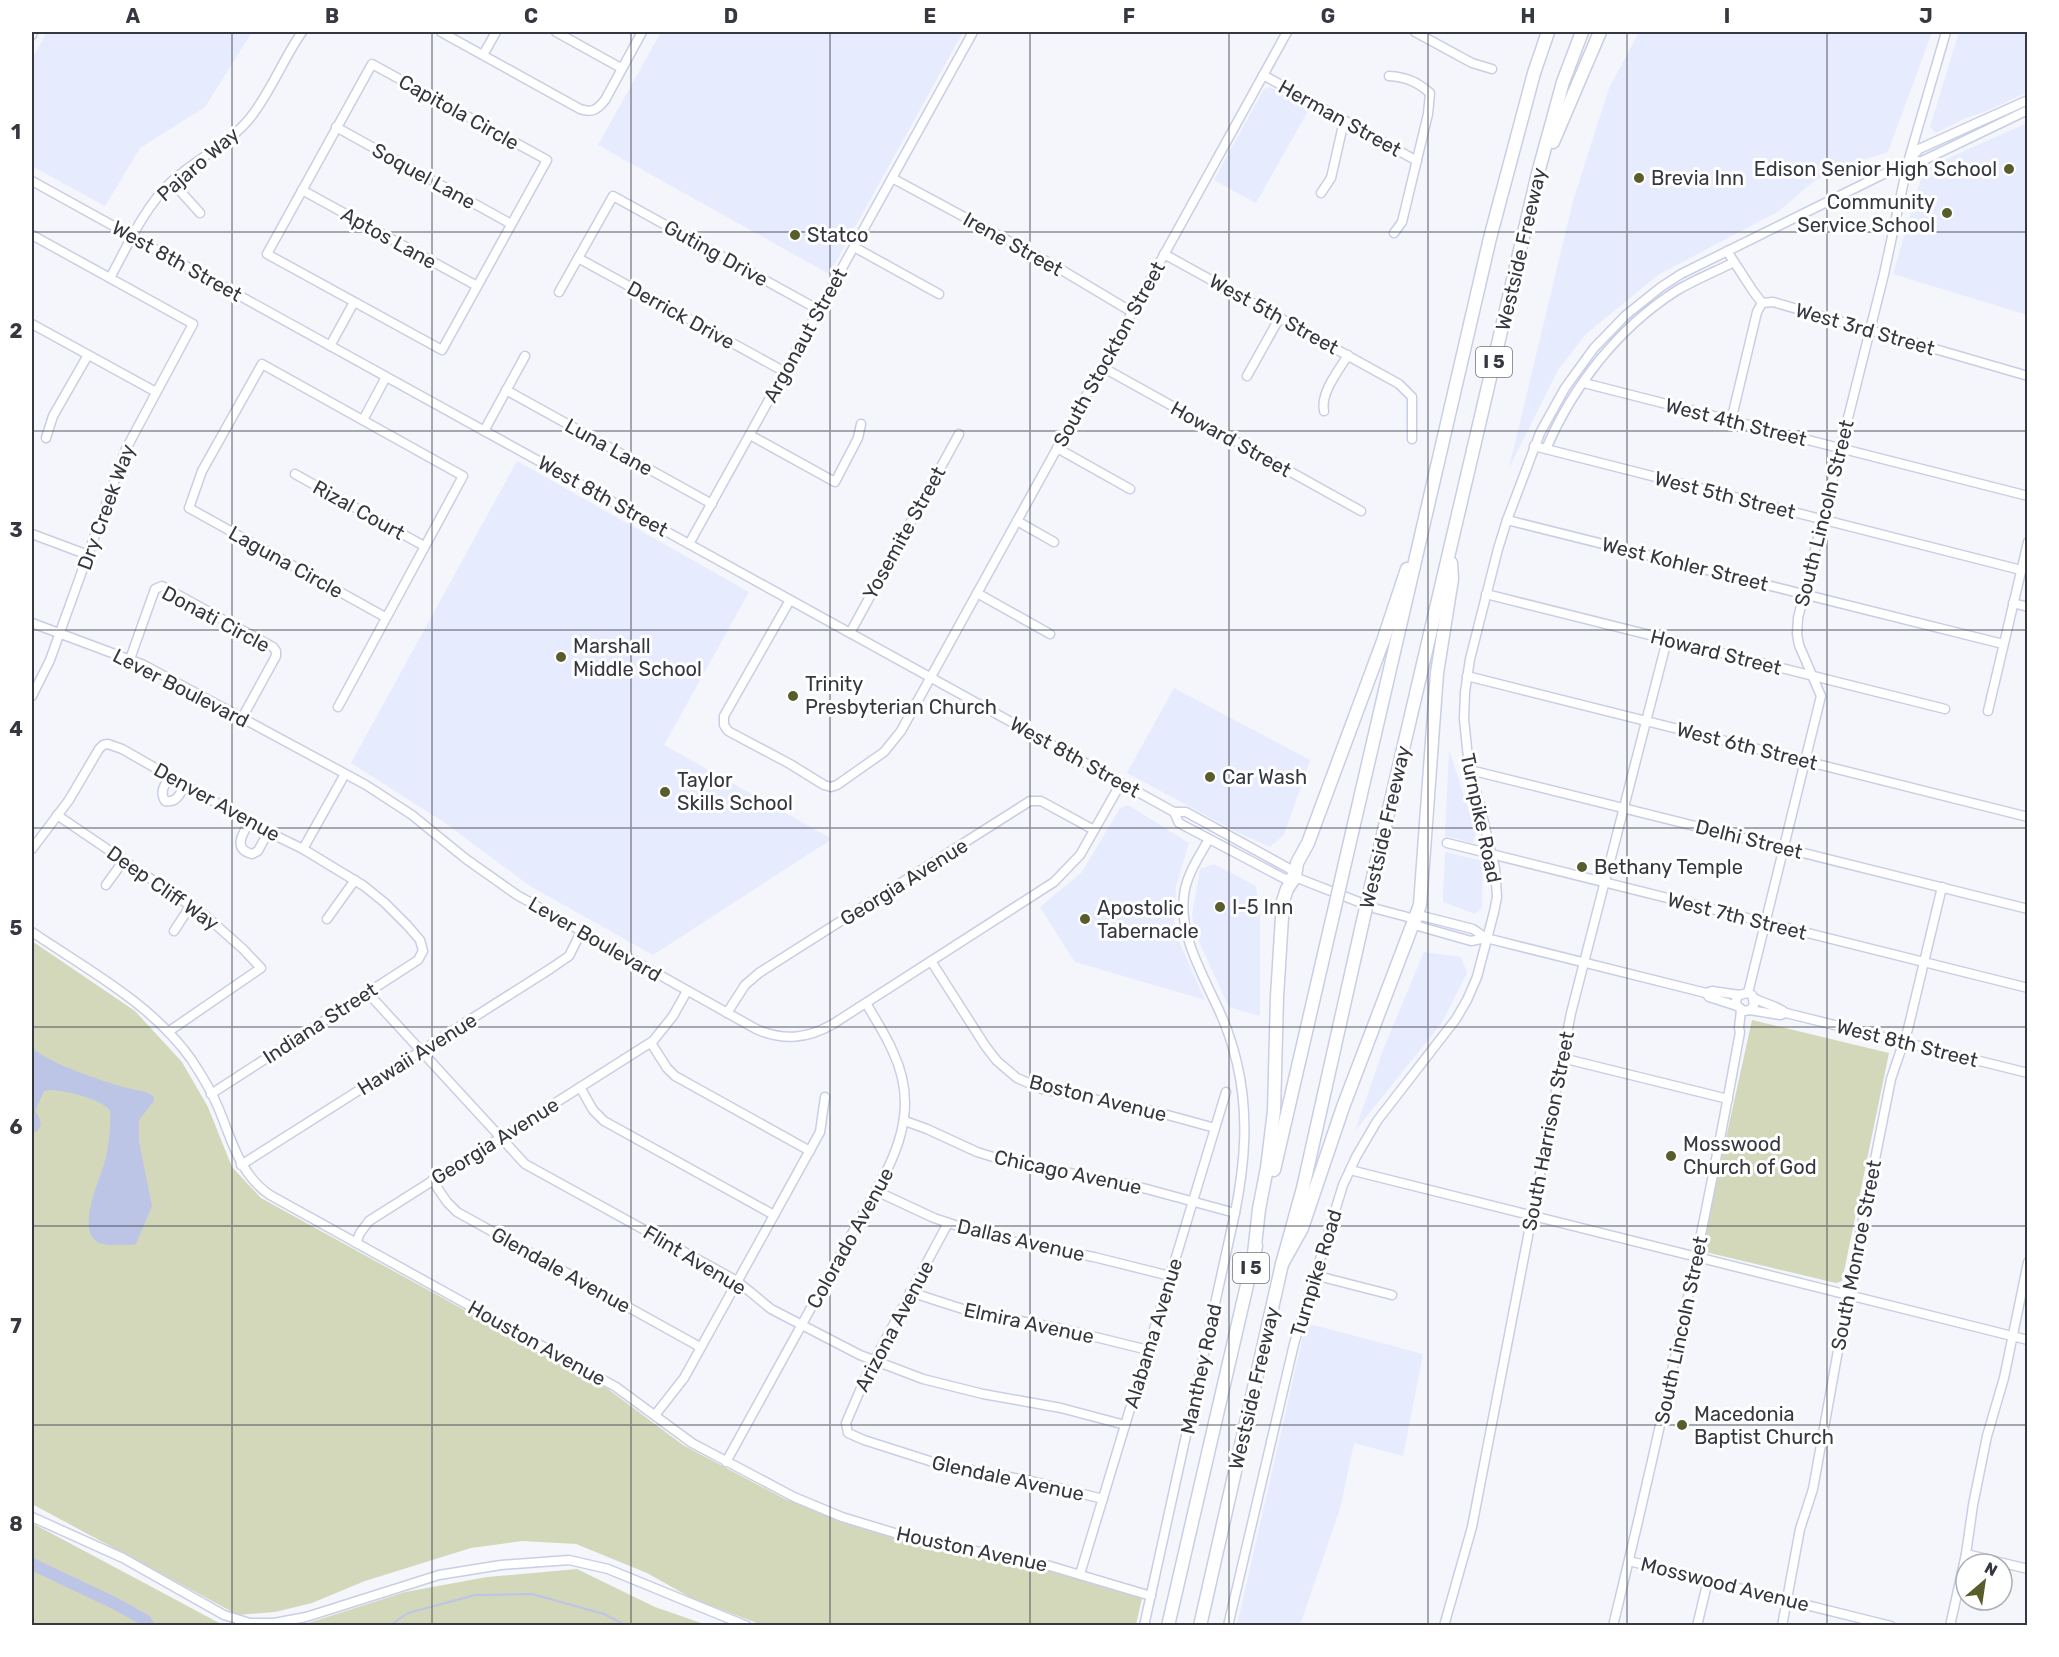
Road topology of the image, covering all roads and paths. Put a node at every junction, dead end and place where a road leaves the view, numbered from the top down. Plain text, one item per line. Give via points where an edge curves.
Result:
1 (302, 32) edge
2 (441, 32) edge
3 (496, 32) edge
4 (556, 32) edge
5 (642, 32) edge
6 (973, 32) edge
7 (1287, 32) edge
8 (1415, 32) edge
9 (1539, 32) edge
10 (1548, 32) edge
11 (1582, 32) edge
12 (1600, 32) edge
13 (1946, 32) edge
14 (483, 55) junction
15 (621, 68) junction
16 (1492, 69) dead end
17 (1534, 73) junction
18 (1263, 75) junction
19 (1389, 76) dead end
20 (2028, 100) edge
21 (2028, 110) edge
22 (1344, 121) junction
23 (336, 128) junction
24 (1417, 161) junction
25 (1908, 162) junction
26 (1538, 173) junction
27 (892, 178) junction
28 (32, 181) edge
29 (172, 182) junction
30 (302, 190) junction
31 (1321, 193) dead end
32 (200, 213) dead end
33 (512, 224) junction
34 (1394, 233) dead end
35 (32, 236) edge
36 (133, 237) junction
37 (854, 247) junction
38 (1727, 251) junction
39 (1164, 254) junction
40 (578, 258) junction
41 (1734, 262) junction
42 (110, 278) junction
43 (477, 286) junction
44 (559, 292) dead end
45 (939, 294) dead end
46 (354, 302) junction
47 (1762, 303) junction
48 (819, 310) junction
49 (1132, 312) junction
50 (1280, 317) junction
51 (32, 324) edge
52 (1869, 330) junction
53 (330, 346) junction
54 (88, 355) junction
55 (1348, 355) junction
56 (525, 356) dead end
57 (1102, 367) junction
58 (785, 372) junction
59 (1247, 376) dead end
60 (2028, 376) edge
61 (386, 377) junction
62 (1584, 383) junction
63 (506, 390) junction
64 (156, 392) junction
65 (1324, 411) dead end
66 (363, 420) junction
67 (1731, 421) junction
68 (861, 424) dead end
69 (484, 431) junction
70 (959, 434) dead end
71 (750, 435) junction
72 (46, 438) dead end
73 (1412, 439) dead end
74 (1534, 446) junction
75 (1057, 448) junction
76 (1546, 449) junction
77 (1840, 449) junction
78 (295, 474) dead end
79 (1130, 489) dead end
80 (2028, 496) edge
81 (712, 504) junction
82 (1361, 511) dead end
83 (1507, 520) junction
84 (1823, 520) junction
85 (1017, 521) junction
86 (32, 534) edge
87 (1054, 542) dead end
88 (2028, 542) edge
89 (689, 544) junction
90 (424, 546) junction
91 (1419, 548) junction
92 (1450, 550) junction
93 (88, 555) junction
94 (2021, 570) junction
95 (977, 593) junction
96 (1486, 594) junction
97 (1804, 594) junction
98 (790, 600) junction
99 (2013, 603) junction
100 (2028, 607) edge
101 (385, 617) junction
102 (32, 623) edge
103 (60, 633) junction
104 (850, 633) junction
105 (1050, 634) dead end
106 (1667, 640) junction
107 (2003, 644) junction
108 (130, 659) junction
109 (1467, 676) junction
110 (1811, 676) junction
111 (931, 677) junction
112 (32, 696) edge
113 (338, 707) dead end
114 (1945, 709) dead end
115 (1988, 711) dead end
116 (242, 718) junction
117 (1647, 721) junction
118 (1806, 761) junction
119 (1470, 770) junction
120 (345, 774) junction
121 (170, 776) junction
122 (1121, 783) junction
123 (185, 785) junction
124 (1624, 808) junction
125 (1174, 812) junction
126 (57, 815) junction
127 (1196, 817) junction
128 (2028, 817) edge
129 (250, 821) junction
130 (1095, 830) junction
131 (268, 832) junction
132 (1209, 839) junction
133 (1239, 840) junction
134 (1447, 843) dead end
135 (1784, 848) junction
136 (32, 849) edge
137 (303, 849) junction
138 (1492, 855) junction
139 (123, 860) junction
140 (1295, 877) junction
141 (355, 880) junction
142 (1606, 883) junction
143 (106, 885) dead end
144 (1942, 887) junction
145 (191, 905) junction
146 (2028, 909) edge
147 (327, 919) dead end
148 (1415, 920) junction
149 (1765, 922) junction
150 (174, 931) dead end
151 (32, 932) edge
152 (581, 932) junction
153 (1486, 938) junction
154 (423, 948) joint
155 (931, 962) junction
156 (1924, 962) junction
157 (1585, 963) junction
158 (2028, 988) edge
159 (687, 991) junction
160 (367, 992) junction
161 (1706, 993) junction
162 (1747, 995) junction
163 (866, 1003) junction
164 (1744, 1009) junction
165 (727, 1013) junction
166 (1786, 1013) junction
167 (168, 1032) junction
168 (1904, 1042) junction
169 (651, 1043) junction
170 (421, 1052) junction
171 (1562, 1058) junction
172 (2028, 1073) edge
173 (580, 1087) junction
174 (1226, 1092) dead end
175 (211, 1094) junction
176 (825, 1097) dead end
177 (1728, 1099) junction
178 (905, 1121) junction
179 (1215, 1128) junction
180 (500, 1137) junction
181 (810, 1151) junction
182 (241, 1165) junction
183 (1350, 1170) junction
184 (432, 1180) junction
185 (876, 1191) junction
186 (1192, 1202) junction
187 (1235, 1214) junction
188 (774, 1215) junction
189 (1531, 1216) junction
190 (948, 1223) junction
191 (356, 1243) junction
192 (1254, 1254) junction
193 (1696, 1257) junction
194 (2028, 1262) edge
195 (1282, 1264) junction
196 (1314, 1275) junction
197 (1170, 1276) junction
198 (737, 1281) junction
199 (910, 1292) junction
200 (1392, 1295) dead end
201 (1848, 1295) junction
202 (802, 1325) junction
203 (2013, 1336) junction
204 (2028, 1340) edge
205 (700, 1347) junction
206 (1148, 1350) junction
207 (873, 1361) junction
208 (656, 1415) junction
209 (1125, 1425) junction
210 (847, 1430) joint
211 (726, 1462) junction
212 (1103, 1499) junction
213 (32, 1517) edge
214 (1966, 1552) edge
215 (1629, 1561) junction
216 (1080, 1574) junction
217 (1708, 1580) junction
218 (1151, 1596) junction
219 (1788, 1600) junction
220 (1954, 1608) edge
221 (1866, 1622) edge
222 (747, 1626) edge
223 (1144, 1626) edge
224 (1168, 1626) edge
225 (1200, 1626) edge
226 (1228, 1626) edge
227 (1444, 1626) edge
228 (1613, 1626) edge
229 (1697, 1626) edge
230 (1782, 1626) edge
231 (1891, 1626) edge
232 (1950, 1626) edge

1 - 29 street, Pajaro Way via 251,118
2 - 14 street
3 - 14 street
4 - 15 street
5 - 15 street
6 - 27 street, Argonaut Street
7 - 18 street, South Stockton Street
8 - 16 street via 1472,63
9 - 17 highway
10 - 17 highway, Westside Freeway / I 5
11 - 26 highway, Westside Freeway / I 5 via 1563,82
12 - 26 highway
13 - 25 street, South Lincoln Street
14 - 15 street via 590,112 605,100
17 - 91 highway, Westside Freeway / I 5 via 1490,238
18 - 22 street, Herman Street
18 - 39 street, South Stockton Street
19 - 24 street via 1418,82 1430,93
20 - 25 street, Turnpike Road via 1919,149
21 - 25 street, Turnpike Road via 1922,161
22 - 24 street, Herman Street
22 - 31 street via 1331,178
23 - 30 street, Capitola Circle
23 - 33 street, Soquel Lane
23 - 33 street, Capitola Circle via 372,64 413,86 547,160
24 - 34 street via 1402,222
25 - 38 street, Turnpike Road
25 - 52 street, South Lincoln Street
26 - 92 highway, Westside Freeway / I 5
27 - 37 street, Argonaut Street
27 - 49 street, Irene Street
28 - 36 street, West 8th Street
29 - 32 street
29 - 36 street, Pajaro Way via 150,207
30 - 43 street, Aptos Lane
30 - 46 street, Capitola Circle via 267,254
33 - 43 street, Capitola Circle
35 - 42 street
36 - 42 street, Pajaro Way
36 - 53 street, West 8th Street
37 - 45 street
37 - 48 street, Argonaut Street
38 - 41 street
38 - 74 street, Turnpike Road via 1661,287 1610,330 1580,365
39 - 49 street, South Stockton Street
39 - 50 street, West 5th Street
40 - 44 street
40 - 48 street, Guting Drive via 613,196
40 - 58 street, Derrick Drive
41 - 47 street
41 - 62 street via 1679,289 1646,313 1614,343
42 - 64 street, Dry Creek Way via 193,324
43 - 46 street, Capitola Circle via 442,350
46 - 53 street
47 - 52 street, West 3rd Street via 1773,302
47 - 67 street
48 - 58 street, Argonaut Street
49 - 57 street, South Stockton Street
50 - 55 street, West 5th Street
50 - 59 street
51 - 54 street
52 - 60 street, West 3rd Street
52 - 77 street, South Lincoln Street
53 - 61 street, West 8th Street
54 - 64 street
54 - 72 street via 53,416
55 - 65 street via 1328,391
55 - 73 street, West 5th Street via 1400,384 1412,398
56 - 63 street
57 - 75 street, South Stockton Street
57 - 82 street, Howard Street
58 - 71 street, Argonaut Street
61 - 66 street
61 - 69 street, West 8th Street
62 - 67 street, West 4th Street
62 - 76 street
63 - 69 street
63 - 81 street, Luna Lane
64 - 93 street, Dry Creek Way via 126,449
66 - 90 street, Laguna Circle via 463,476
66 - 101 street, Laguna Circle via 262,364 202,471 189,508
67 - 77 street, West 4th Street
68 - 71 street via 835,482
69 - 89 street, West 8th Street
70 - 104 street, Yosemite Street
71 - 81 street, Argonaut Street
74 - 76 street, West 5th Street
74 - 83 street, Turnpike Road
75 - 79 street
75 - 85 street, South Stockton Street
76 - 84 street, West 5th Street
77 - 80 street, West 4th Street
77 - 84 street, South Lincoln Street
78 - 90 street, Rizal Court
81 - 89 street, Argonaut Street
83 - 96 street, Turnpike Road
83 - 97 street, West Kohler Street
84 - 94 street, West 5th Street
84 - 97 street, South Lincoln Street
85 - 87 street
85 - 95 street, South Stockton Street
86 - 93 street
88 - 94 street
89 - 98 street, West 8th Street
90 - 101 street, Laguna Circle
91 - 140 highway via 1408,565
91 - 192 highway, Westside Freeway / I 5, bridge
92 - 148 highway via 1452,579 1437,672 1423,884
92 - 195 highway, Westside Freeway / I 5, bridge via 1303,1188
93 - 103 street, Dry Creek Way
94 - 99 street
95 - 105 street
95 - 111 street, South Stockton Street
96 - 106 street, Howard Street
96 - 109 street, Turnpike Road
97 - 107 street, West Kohler Street
97 - 110 street, South Lincoln Street via 1797,634
98 - 104 street, West 8th Street
98 - 111 street, South Stockton Street via 724,716 723,725 824,785 837,785 889,747
99 - 100 street
99 - 107 street
101 - 113 street
102 - 103 street, Lever Boulevard
103 - 108 street, Lever Boulevard
103 - 112 street, Dry Creek Way
104 - 111 street, West 8th Street
106 - 110 street, Howard Street
106 - 117 street, South Harrison Street
107 - 115 street
108 - 116 street, Lever Boulevard
108 - 116 street, Donati Circle via 155,589 162,586 276,651
109 - 117 street, West 6th Street
109 - 119 street, Turnpike Road via 1464,719
110 - 114 street, Howard Street
110 - 118 street, South Lincoln Street via 1821,696
111 - 122 street, West 8th Street
116 - 120 street, Lever Boulevard
117 - 118 street, West 6th Street
117 - 124 street, South Harrison Street
118 - 128 street, West 6th Street
118 - 135 street, South Lincoln Street
119 - 124 street, Delhi Street
119 - 138 street, Turnpike Road
120 - 137 street
120 - 152 street, Lever Boulevard via 404,810 517,895
121 - 123 street, Denver Avenue
121 - 123 street via 162,789 165,801 177,799
121 - 126 street, Denver Avenue via 122,749 105,744
122 - 125 street, West 8th Street
122 - 130 street, Lever Boulevard
123 - 129 street, Denver Avenue
124 - 135 street, Delhi Street
124 - 142 street, South Harrison Street
125 - 127 street, West 8th Street
125 - 132 street, West 8th Street via 1179,823
126 - 136 street, Denver Avenue
126 - 139 street, Deep Cliff Way
127 - 132 street
127 - 133 street, West 8th Street
129 - 131 street, Denver Avenue
129 - 131 street via 239,840 245,852 258,851
130 - 155 street, Lever Boulevard via 1080,855 1054,882
130 - 165 street, Georgia Avenue via 1041,801 1030,801 759,973 745,985
131 - 137 street, Denver Avenue
132 - 133 street
132 - 140 street, West 8th Street via 1285,879
132 - 187 street, Manthey Road via 1188,879 1184,916 1187,935 1230,1038 1242,1088 1246,1138
133 - 140 street, West 8th Street via 1290,869
134 - 138 street, West 7th Street
135 - 144 street, Delhi Street
135 - 149 street, South Lincoln Street
137 - 141 street, Denver Avenue
138 - 142 street, West 7th Street
138 - 153 street, Turnpike Road via 1497,897
139 - 143 street
139 - 145 street, Deep Cliff Way
140 - 148 street, West 8th Street
140 - 192 highway via 1283,901 1281,917 1274,1111
141 - 147 street
141 - 154 street, Denver Avenue via 386,903
142 - 149 street, West 7th Street
142 - 157 street, South Harrison Street
144 - 146 street, Delhi Street
144 - 156 street, South Monroe Street
145 - 150 street
145 - 167 street, Deep Cliff Way via 227,933 261,968
148 - 153 street, West 8th Street via 1422,916 1473,929
148 - 195 highway via 1343,1107 1302,1228
149 - 156 street, West 7th Street
149 - 162 street, South Lincoln Street
151 - 167 street, Houston Avenue via 126,996
152 - 159 street, Lever Boulevard
152 - 170 street, Hawaii Avenue via 566,959
153 - 157 street, West 8th Street
153 - 183 street, Turnpike Road via 1477,977 1456,1019 1377,1121
154 - 160 street, Indiana Street via 418,960
155 - 163 street, Lever Boulevard
155 - 179 street, Boston Avenue via 986,1047 1017,1078 1042,1089
156 - 158 street, West 7th Street
156 - 168 street, South Monroe Street
157 - 161 street, West 8th Street
157 - 171 street, South Harrison Street
159 - 165 street, Lever Boulevard
159 - 169 street, Georgia Avenue
160 - 170 street, Flint Avenue
160 - 175 street, Indiana Street
161 - 162 street, West 8th Street
161 - 164 street, West 8th Street
162 - 164 street via 1754,1005
162 - 164 street via 1736,1000
162 - 166 street, West 8th Street
163 - 165 street, Lever Boulevard via 821,1031 795,1037 765,1033
163 - 178 street, Colorado Avenue via 898,1063
164 - 166 street, West 8th Street
164 - 177 street, South Lincoln Street
166 - 168 street, West 8th Street
167 - 175 street, Houston Avenue
168 - 172 street, West 8th Street
168 - 201 street, South Monroe Street via 1891,1079
169 - 173 street, Georgia Avenue
169 - 181 street via 675,1076
170 - 180 street, Flint Avenue
170 - 182 street, Hawaii Avenue
171 - 177 street
171 - 189 street, South Harrison Street
173 - 180 street, Georgia Avenue
173 - 188 street via 600,1119
174 - 179 street, Alabama Avenue
175 - 182 street, Houston Avenue
176 - 181 street via 822,1128
177 - 193 street, South Lincoln Street
178 - 185 street, Colorado Avenue via 895,1155
178 - 186 street, Chicago Avenue via 1006,1161 1132,1185
179 - 186 street, Alabama Avenue
180 - 184 street, Georgia Avenue
180 - 198 street, Flint Avenue via 525,1164
181 - 188 street
182 - 191 street, Houston Avenue via 263,1191
183 - 189 street
183 - 196 street, Turnpike Road
184 - 191 street, Georgia Avenue via 369,1221
184 - 205 street, Glendale Avenue via 457,1212
185 - 190 street, Dallas Avenue
185 - 202 street, Colorado Avenue
186 - 187 street, Chicago Avenue
186 - 197 street, Alabama Avenue
187 - 218 street, Manthey Road
188 - 198 street
189 - 193 street
189 - 227 street, South Harrison Street via 1472,1527
190 - 197 street, Dallas Avenue via 990,1237
190 - 199 street, Arizona Avenue
191 - 208 street, Houston Avenue via 616,1387
192 - 224 highway, Westside Freeway / I 5
193 - 201 street
193 - 215 street, South Lincoln Street
194 - 203 street
195 - 225 highway, Westside Freeway / I 5
196 - 200 street
196 - 226 street, Turnpike Road via 1294,1344
197 - 206 street, Alabama Avenue
198 - 202 street, Flint Avenue via 771,1309
198 - 205 street
199 - 206 street, Elmira Avenue via 972,1312
199 - 207 street, Arizona Avenue
201 - 203 street
201 - 219 street, South Monroe Street
202 - 207 street, Flint Avenue
202 - 211 street, Colorado Avenue
203 - 204 street
203 - 214 street via 1987,1436
205 - 208 street via 684,1378
206 - 209 street, Alabama Avenue
207 - 209 street, Flint Avenue via 955,1388 1061,1408
207 - 210 street, Arizona Avenue via 846,1423
208 - 211 street, Houston Avenue via 692,1443
209 - 212 street, Alabama Avenue
210 - 212 street, Glendale Avenue via 864,1440 939,1464
211 - 216 street, Houston Avenue via 804,1501 878,1528
212 - 216 street, Alabama Avenue
213 - 222 street via 123,1558 224,1615 250,1623 306,1617 440,1575 569,1560 608,1569
215 - 217 street, Mosswood Avenue
215 - 228 street, South Lincoln Street
216 - 218 street, Houston Avenue
217 - 219 street, Mosswood Avenue
217 - 229 street
218 - 223 street, Manthey Road
219 - 221 street, Mosswood Avenue
219 - 230 street, South Monroe Street
220 - 232 street
221 - 231 street, Mosswood Avenue

